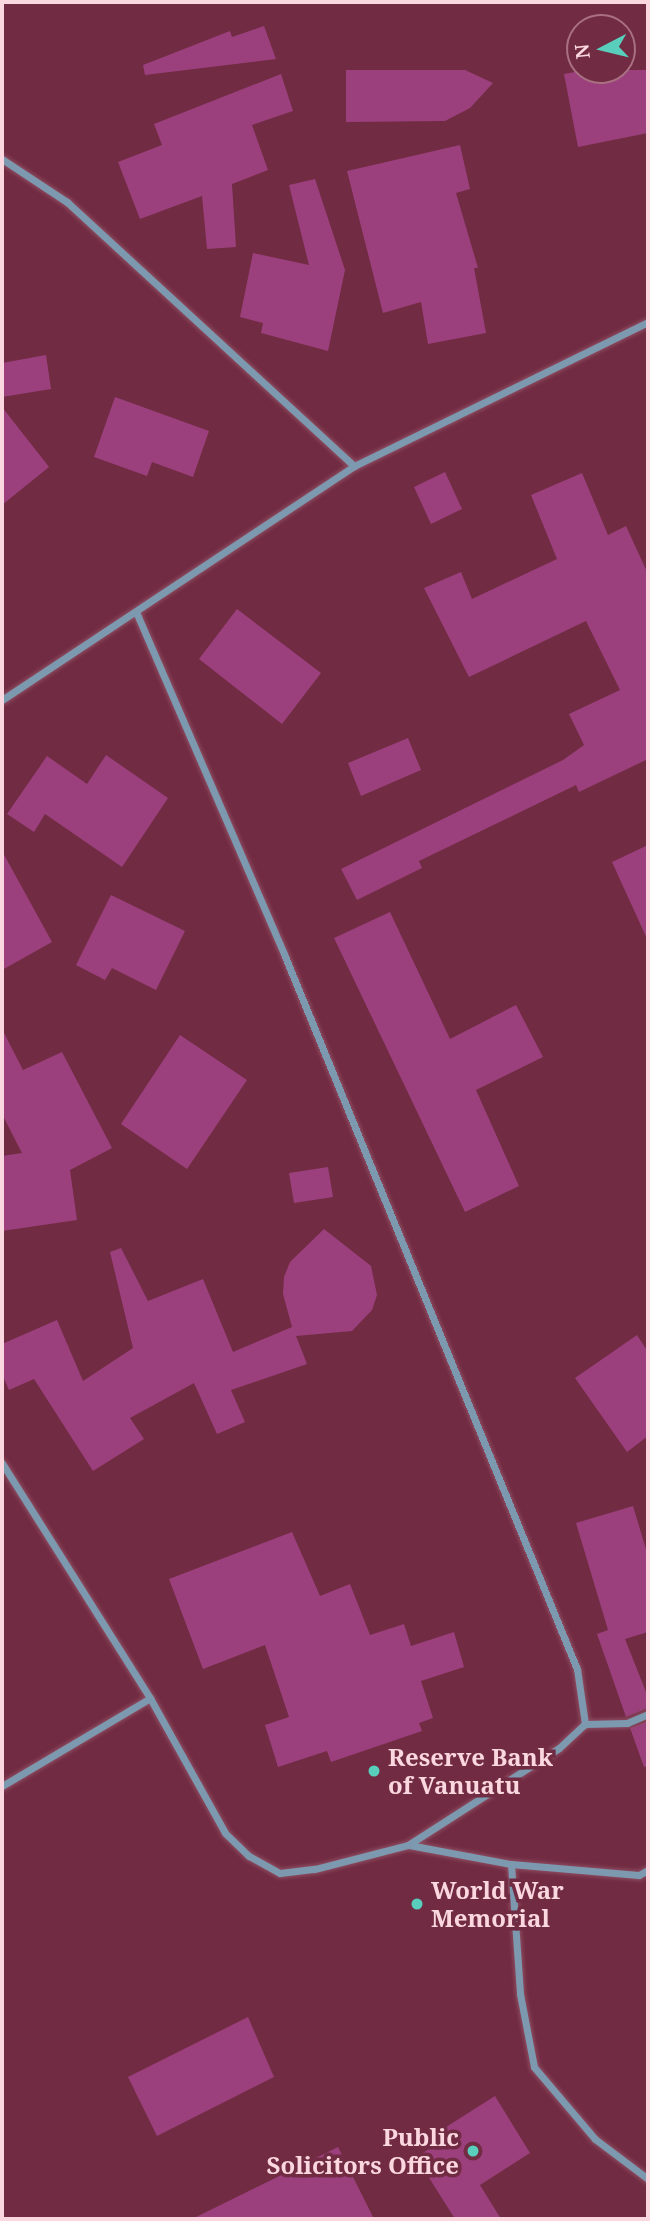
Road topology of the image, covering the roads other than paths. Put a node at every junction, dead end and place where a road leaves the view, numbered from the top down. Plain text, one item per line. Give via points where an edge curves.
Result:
1 (2, 159) edge
2 (648, 322) edge
3 (354, 466) junction
4 (137, 614) junction
5 (2, 700) edge
6 (2, 1463) edge
7 (150, 1698) junction
8 (648, 1714) edge
9 (585, 1724) junction
10 (2, 1786) edge
11 (408, 1844) junction
12 (510, 1864) junction
13 (648, 1870) edge
14 (648, 2179) edge

1 - 3 street via 67,202
2 - 3 street
3 - 4 street
4 - 5 street
4 - 9 street via 284,954 572,1656
6 - 7 street
7 - 10 street
7 - 11 street via 225,1833 249,1856 280,1873 316,1869
8 - 9 street via 626,1723
9 - 11 street via 559,1748
11 - 12 street
12 - 13 street via 639,1875
12 - 14 street via 520,1994 534,2067 595,2139

